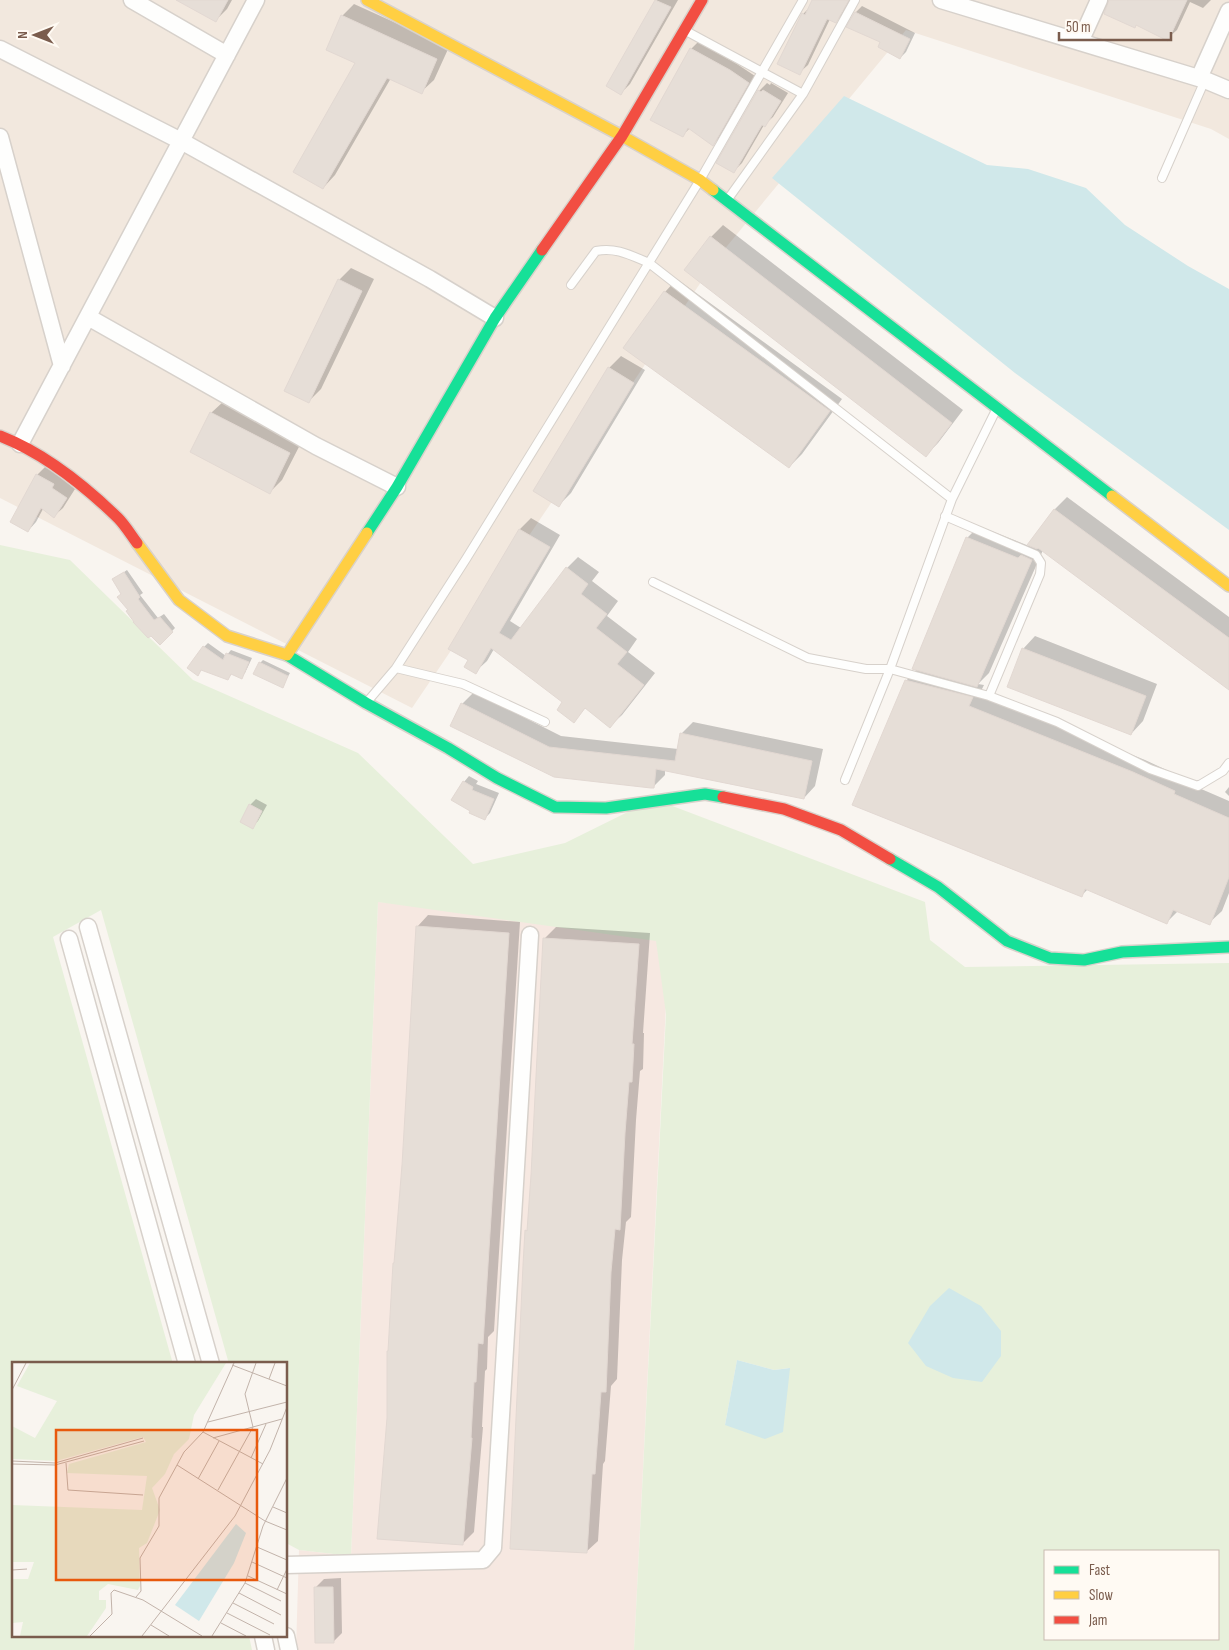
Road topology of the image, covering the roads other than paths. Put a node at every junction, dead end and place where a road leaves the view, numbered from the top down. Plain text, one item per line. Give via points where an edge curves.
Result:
1 (132, 0) edge
2 (256, 0) edge
3 (367, 0) edge
4 (702, 0) edge
5 (803, 0) edge
6 (855, 0) edge
7 (1099, 0) edge
8 (950, 1) edge
9 (1229, 11) edge
10 (685, 30) junction
11 (1080, 42) junction
12 (0, 49) edge
13 (227, 55) junction
14 (762, 73) junction
15 (1202, 79) junction
16 (1229, 90) edge
17 (803, 94) junction
18 (622, 136) junction
19 (0, 137) edge
20 (182, 141) junction
21 (1162, 178) dead end
22 (700, 180) junction
23 (727, 201) junction
24 (648, 264) junction
25 (571, 285) dead end
26 (88, 317) junction
27 (495, 318) junction
28 (62, 366) junction
29 (997, 408) junction
30 (0, 436) edge
31 (20, 444) junction
32 (397, 487) junction
33 (952, 499) junction
34 (945, 516) junction
35 (653, 582) dead end
36 (1229, 586) edge
37 (287, 655) junction
38 (396, 668) junction
39 (890, 669) junction
40 (989, 696) junction
41 (366, 703) junction
42 (545, 722) dead end
43 (1229, 763) edge
44 (845, 780) dead end
45 (88, 927) dead end
46 (530, 935) dead end
47 (69, 939) dead end
48 (1229, 948) edge
49 (186, 1362) edge
50 (210, 1362) edge
51 (288, 1565) edge

1 - 13 street
2 - 13 street
3 - 18 street
4 - 10 street
5 - 14 lane
6 - 17 lane
7 - 11 street
8 - 11 street
9 - 15 street
10 - 14 lane
10 - 18 street
11 - 15 street
12 - 20 street
13 - 20 street
14 - 17 lane
14 - 22 lane
15 - 16 street
15 - 21 lane
17 - 23 lane
18 - 22 street
18 - 27 street
19 - 28 street
20 - 26 street
20 - 27 street
22 - 23 street
22 - 24 lane
23 - 29 street
24 - 25 lane via 621,251 596,251
24 - 33 lane
24 - 38 lane
26 - 28 street
26 - 32 street via 316,446
27 - 32 street
28 - 31 street
29 - 33 lane
29 - 36 street
30 - 31 street
31 - 37 street via 75,480 119,519 179,600 227,636
32 - 37 street
33 - 34 lane
34 - 39 lane
34 - 40 lane via 1036,555 1041,563 1040,574
35 - 39 lane via 808,658 866,669
37 - 41 street
38 - 41 lane
38 - 42 lane via 463,684
39 - 40 lane
39 - 44 lane
40 - 43 lane via 1057,722 1150,769 1198,786 1223,771
41 - 48 street via 497,778 555,807 606,808 705,794 784,808 841,830 938,888 1007,941 1050,958 1084,960 1122,952
45 - 50 street
46 - 51 street via 493,1548 483,1560
47 - 49 street

